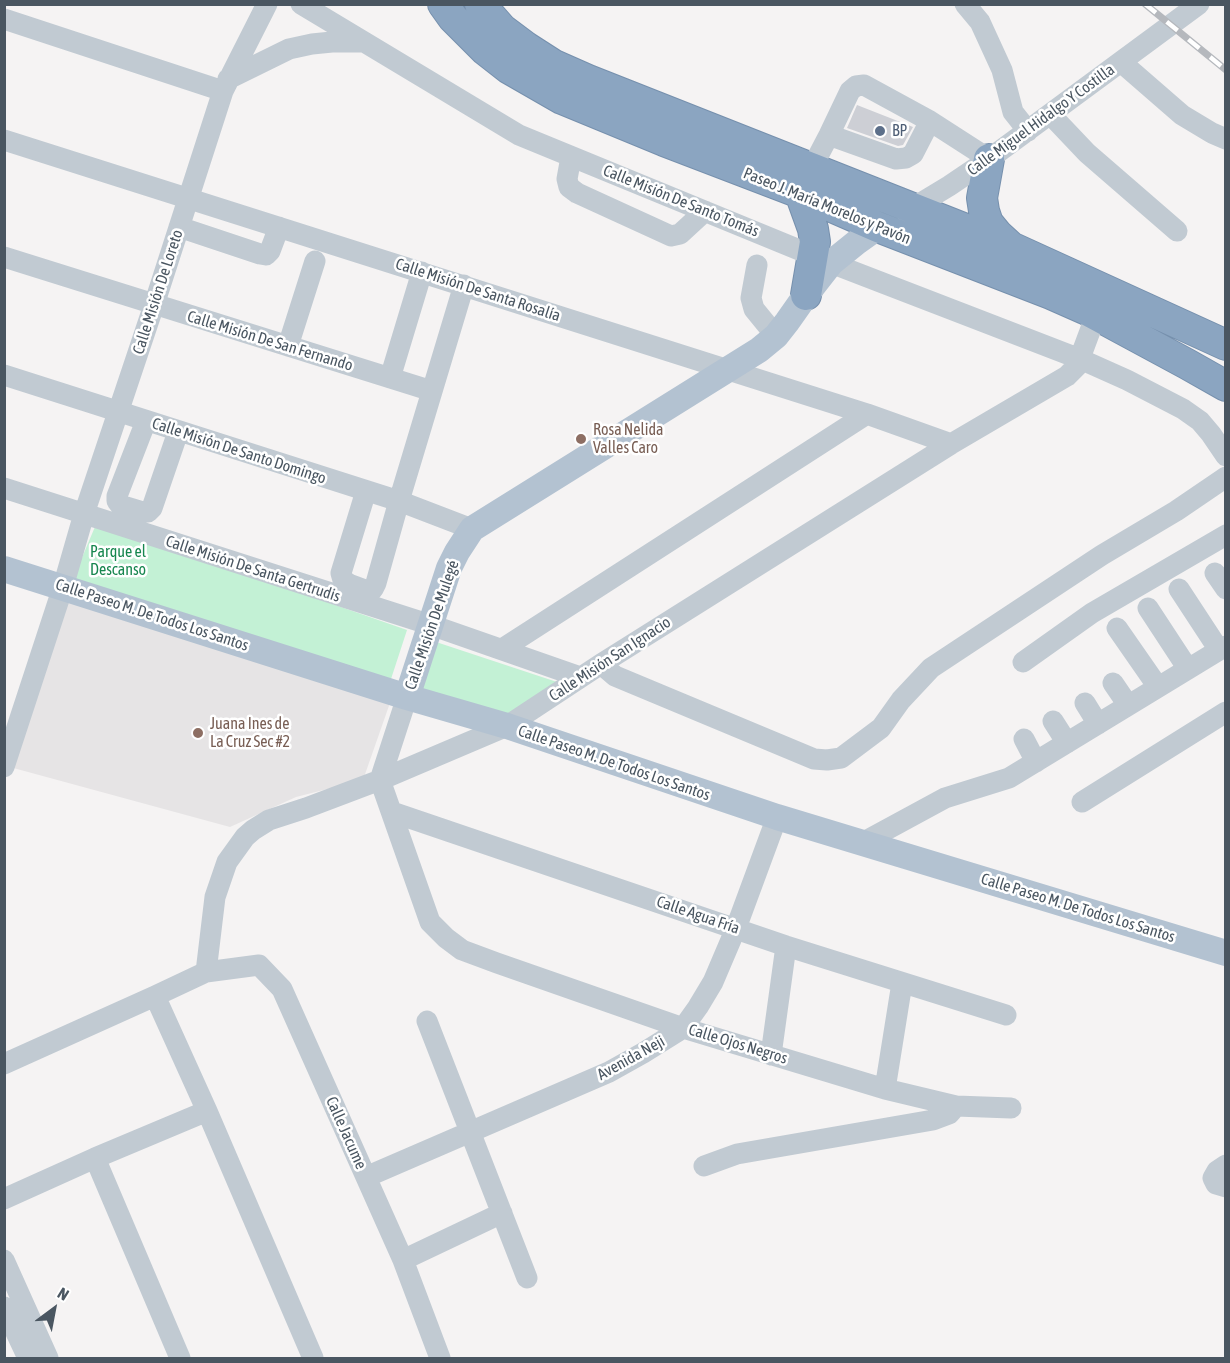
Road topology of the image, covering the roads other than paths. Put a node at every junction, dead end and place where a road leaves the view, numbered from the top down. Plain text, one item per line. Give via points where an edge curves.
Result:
1 (267, 4) edge
2 (301, 4) edge
3 (443, 4) edge
4 (480, 4) edge
5 (964, 4) edge
6 (1199, 4) edge
7 (4, 20) edge
8 (364, 42) junction
9 (1121, 62) junction
10 (225, 85) junction
11 (1050, 114) junction
12 (930, 122) junction
13 (1028, 131) junction
14 (830, 135) junction
15 (1226, 139) edge
16 (4, 140) edge
17 (571, 157) junction
18 (989, 159) junction
19 (806, 181) junction
20 (189, 199) junction
21 (914, 208) junction
22 (705, 211) junction
23 (179, 227) junction
24 (279, 227) junction
25 (878, 227) junction
26 (1177, 231) dead end
27 (1011, 246) junction
28 (4, 257) edge
29 (822, 259) junction
30 (315, 261) dead end
31 (757, 265) dead end
32 (422, 272) junction
33 (464, 285) junction
34 (806, 295) joint
35 (154, 305) junction
36 (1096, 315) junction
37 (776, 336) junction
38 (1226, 345) edge
39 (288, 346) junction
40 (1080, 359) junction
41 (728, 370) junction
42 (4, 375) edge
43 (390, 378) junction
44 (1226, 387) edge
45 (432, 391) junction
46 (118, 412) junction
47 (867, 414) junction
48 (146, 421) junction
49 (178, 432) junction
50 (951, 444) junction
51 (1226, 456) edge
52 (1226, 477) edge
53 (4, 488) edge
54 (366, 491) junction
55 (399, 501) junction
56 (84, 514) junction
57 (472, 529) junction
58 (1226, 535) edge
59 (4, 569) edge
60 (63, 587) junction
61 (1179, 589) dead end
62 (1148, 608) dead end
63 (431, 625) junction
64 (1117, 628) dead end
65 (1222, 648) edge
66 (502, 649) junction
67 (1023, 662) dead end
68 (601, 664) junction
69 (1188, 669) junction
70 (580, 677) junction
71 (1113, 683) dead end
72 (1158, 687) junction
73 (407, 697) junction
74 (1085, 703) dead end
75 (1128, 705) junction
76 (1226, 712) edge
77 (1053, 721) dead end
78 (1098, 724) junction
79 (507, 726) junction
80 (1024, 739) dead end
81 (1067, 743) junction
82 (1036, 762) junction
83 (4, 767) edge
84 (380, 780) junction
85 (1082, 802) dead end
86 (392, 812) junction
87 (777, 817) junction
88 (862, 843) junction
89 (735, 928) junction
90 (786, 946) junction
91 (1226, 953) edge
92 (206, 972) junction
93 (903, 983) junction
94 (155, 996) junction
95 (1005, 1015) dead end
96 (427, 1021) dead end
97 (683, 1028) junction
98 (771, 1055) junction
99 (4, 1064) edge
100 (885, 1089) junction
101 (956, 1106) junction
102 (1011, 1108) dead end
103 (207, 1111) junction
104 (470, 1132) junction
105 (95, 1158) junction
106 (1226, 1165) edge
107 (704, 1166) dead end
108 (366, 1177) junction
109 (1226, 1187) edge
110 (4, 1199) edge
111 (502, 1213) junction
112 (4, 1260) edge
113 (403, 1260) junction
114 (527, 1278) dead end
115 (4, 1307) edge
116 (28, 1359) edge
117 (48, 1359) edge
118 (180, 1359) edge
119 (313, 1359) edge
120 (441, 1359) edge

1 - 10 street, Calle Misión De Loreto
2 - 8 street, Calle Misión De Santo Tomás
3 - 19 highway, Paseo J. María Morelos y Pavón via 485,50 562,99 664,141
4 - 19 highway, Paseo J. María Morelos y Pavón via 502,29 554,65
5 - 13 street via 980,22 1002,70 1013,112
6 - 9 street, Calle Miguel Hidalgo Y Costilla
7 - 10 street
8 - 10 street via 289,49
8 - 17 street, Calle Misión De Santo Tomás via 519,135
9 - 11 street, Calle Miguel Hidalgo Y Costilla
9 - 15 street via 1182,115
10 - 20 street, Calle Misión De Loreto
11 - 13 street, Calle Miguel Hidalgo Y Costilla
11 - 26 street via 1087,153
12 - 14 street via 913,154 906,158 896,159
12 - 14 street via 864,85 856,86
12 - 18 street
13 - 18 street, Calle Miguel Hidalgo Y Costilla
14 - 19 street
16 - 20 street, Calle Misión De Santa Rosalía
17 - 22 street, Calle Misión De Santo Tomás
17 - 22 street via 569,187 671,236 680,234
18 - 21 street, Calle Miguel Hidalgo Y Costilla
18 - 27 highway via 982,198 984,211 988,223
19 - 21 highway, Paseo J. María Morelos y Pavón
19 - 25 highway, Paseo J. María Morelos y Pavón
19 - 29 highway via 815,242
20 - 23 street, Calle Misión De Loreto
20 - 24 street, Calle Misión De Santa Rosalía
21 - 25 street, Calle Miguel Hidalgo Y Costilla
21 - 27 highway, Paseo J. María Morelos y Pavón
22 - 29 street, Calle Misión De Santo Tomás
23 - 24 street via 266,255
23 - 35 street, Calle Misión De Loreto
24 - 32 street, Calle Misión De Santa Rosalía
25 - 29 main road
25 - 36 highway, Paseo J. María Morelos y Pavón
27 - 38 highway, Paseo J. María Morelos y Pavón
28 - 35 street, Calle Misión De San Fernando
29 - 34 highway
29 - 40 street, Calle Misión De Santo Tomás
30 - 39 street
31 - 37 street via 751,298 754,309
32 - 33 street, Calle Misión De Santa Rosalía
32 - 43 street
33 - 41 street, Calle Misión De Santa Rosalía
33 - 45 street
34 - 37 main road, Calle Misión De Mulegé
35 - 39 street, Calle Misión De San Fernando
35 - 46 street, Calle Misión De Loreto
36 - 40 street, Calle Misión San Ignacio
36 - 44 highway, Paseo J. María Morelos y Pavón
37 - 41 main road, Calle Misión De Mulegé
39 - 43 street, Calle Misión De San Fernando
40 - 50 street, Calle Misión San Ignacio via 1067,376
40 - 51 street, Calle Misión De Santo Tomás via 1183,409 1200,421
41 - 47 street, Calle Misión De Santa Rosalía
41 - 57 main road, Calle Misión De Mulegé
42 - 46 street, Calle Misión De Santo Domingo
43 - 45 street, Calle Misión De San Fernando
45 - 55 street
46 - 48 street, Calle Misión De Santo Domingo
46 - 56 street, Calle Misión De Loreto
47 - 50 street, Calle Misión De Santa Rosalía
47 - 66 street
48 - 49 street, Calle Misión De Santo Domingo
48 - 49 street via 117,496 120,505 143,512 152,508
49 - 54 street, Calle Misión De Santo Domingo
50 - 68 street, Calle Misión San Ignacio
52 - 68 street via 931,668 881,728 841,758 814,759 615,676
53 - 56 street, Calle Misión De Santa Gertrudis
54 - 55 street, Calle Misión De Santo Domingo
54 - 55 street via 341,573 349,585 368,591 376,583
55 - 57 street, Calle Misión De Santo Domingo
56 - 60 street, Calle Misión De Loreto
56 - 63 street, Calle Misión De Santa Gertrudis
57 - 63 main road, Calle Misión De Mulegé via 449,568
58 - 67 street via 1092,613
59 - 60 main road, Calle Paseo M. De Todos Los Santos
60 - 73 main road, Calle Paseo M. De Todos Los Santos
60 - 83 street, Calle Misión De Loreto
61 - 65 street
62 - 69 street
63 - 66 street, Calle Misión De Santa Gertrudis
63 - 73 main road, Calle Misión De Mulegé
64 - 72 street
65 - 69 street
66 - 70 street, Calle Misión De Santa Gertrudis
68 - 70 street, Calle Misión San Ignacio
69 - 72 street
70 - 79 street, Calle Misión San Ignacio
71 - 75 street
72 - 75 street
73 - 79 main road, Calle Paseo M. De Todos Los Santos
73 - 84 street
74 - 78 street
75 - 78 street
76 - 85 street
77 - 81 street
78 - 81 street
79 - 84 street, Calle Misión San Ignacio
79 - 87 main road, Calle Paseo M. De Todos Los Santos
80 - 82 street
81 - 82 street
82 - 88 street via 1009,778 945,798
84 - 86 street
84 - 92 street, Calle Misión San Ignacio via 269,820 244,837 227,861 215,897
86 - 89 street, Calle Agua Fría
86 - 97 street, Calle Ojos Negros via 430,922 462,950
87 - 88 main road, Calle Paseo M. De Todos Los Santos
87 - 89 street, Avenida Neji
88 - 91 main road, Calle Paseo M. De Todos Los Santos
89 - 90 street, Calle Agua Fría
89 - 97 street, Avenida Neji via 713,982
90 - 93 street, Calle Agua Fría
90 - 98 street
92 - 94 street
92 - 108 street, Calle Jacume via 259,965 282,989
93 - 95 street, Calle Agua Fría
93 - 100 street
94 - 99 street
94 - 103 street
96 - 104 street
97 - 98 street, Calle Ojos Negros
97 - 104 street, Avenida Neji via 609,1072
98 - 100 street, Calle Ojos Negros
100 - 101 street, Calle Ojos Negros
101 - 102 street, Calle Ojos Negros
101 - 107 street via 949,1114 933,1120 737,1154
103 - 105 street
103 - 119 street
104 - 108 street, Avenida Neji
104 - 111 street
105 - 110 street
105 - 118 street
106 - 109 street via 1213,1178 1216,1184
108 - 113 street, Calle Jacume
111 - 113 street
111 - 114 street
112 - 117 street
113 - 120 street, Calle Jacume
115 - 116 street

